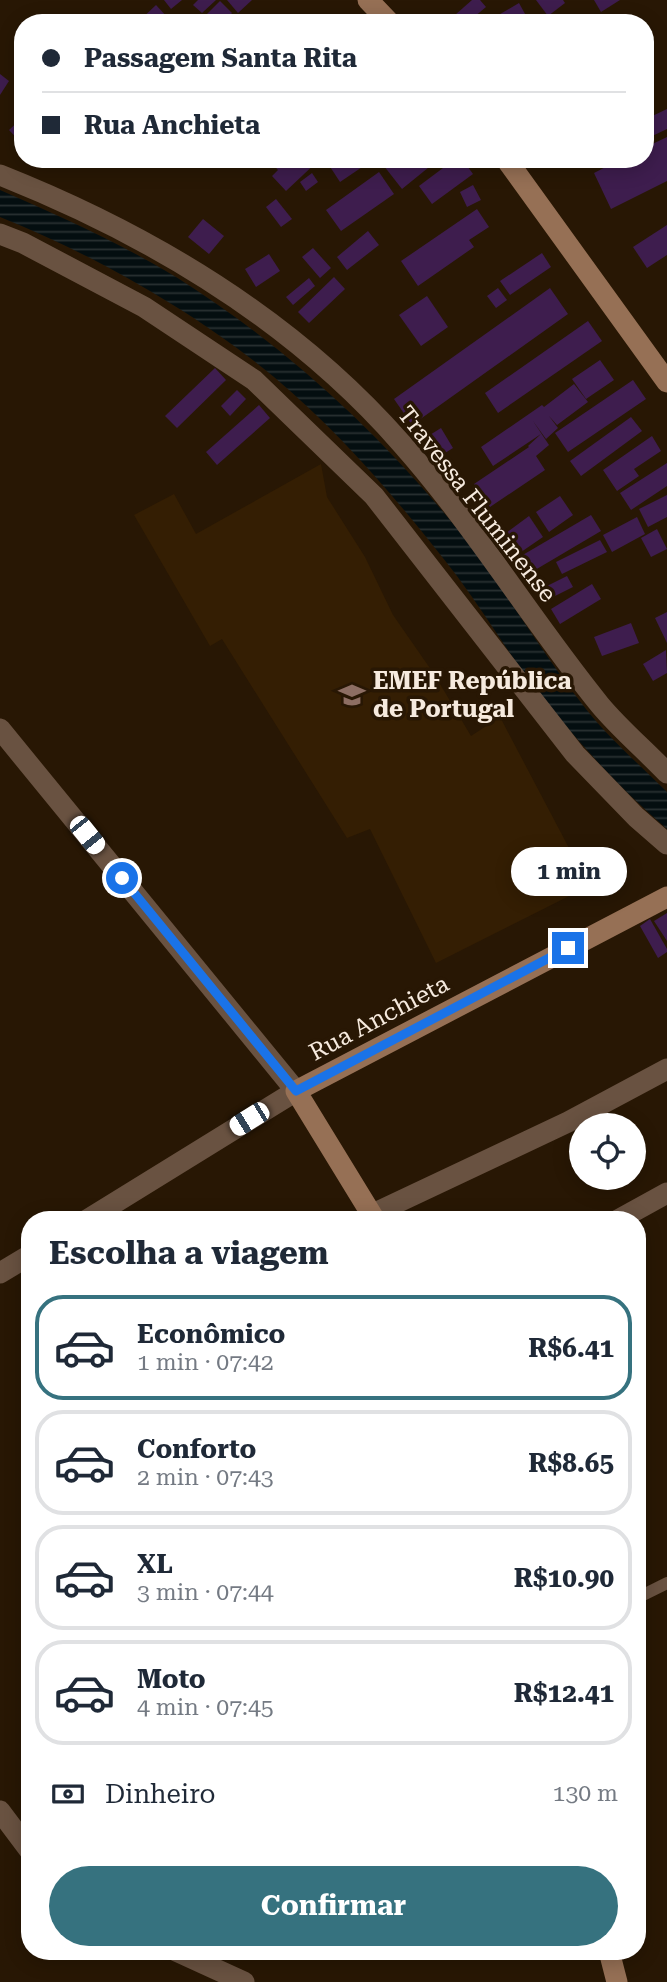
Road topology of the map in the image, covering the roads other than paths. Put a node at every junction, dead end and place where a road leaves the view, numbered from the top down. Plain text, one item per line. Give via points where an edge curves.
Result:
1 (368, 0) edge
2 (381, 14) edge
3 (512, 168) edge
4 (0, 175) edge
5 (0, 234) edge
6 (667, 382) edge
7 (0, 729) edge
8 (667, 773) edge
9 (667, 844) edge
10 (667, 897) edge
11 (667, 1069) edge
12 (296, 1091) junction
13 (667, 1193) edge
14 (102, 1211) edge
15 (370, 1211) edge
16 (386, 1211) edge
17 (634, 1211) edge
18 (21, 1259) edge
19 (2, 1268) edge
20 (667, 1583) edge
21 (646, 1594) edge
22 (0, 1811) edge
23 (21, 1839) edge
24 (196, 1960) edge
25 (610, 1960) edge
26 (612, 1981) edge
27 (244, 1982) edge

1 - 2 street
3 - 6 street
4 - 8 street, Travessa Fluminense via 68,202 191,268 269,323 360,399 465,522 602,708
5 - 9 street via 144,307 254,380 374,496 575,754
7 - 12 street
10 - 12 street, Rua Anchieta
11 - 16 street
12 - 14 street, Rua Anchieta
12 - 15 street
13 - 17 street
18 - 19 street
20 - 21 lane
22 - 23 street
24 - 27 street
25 - 26 street

